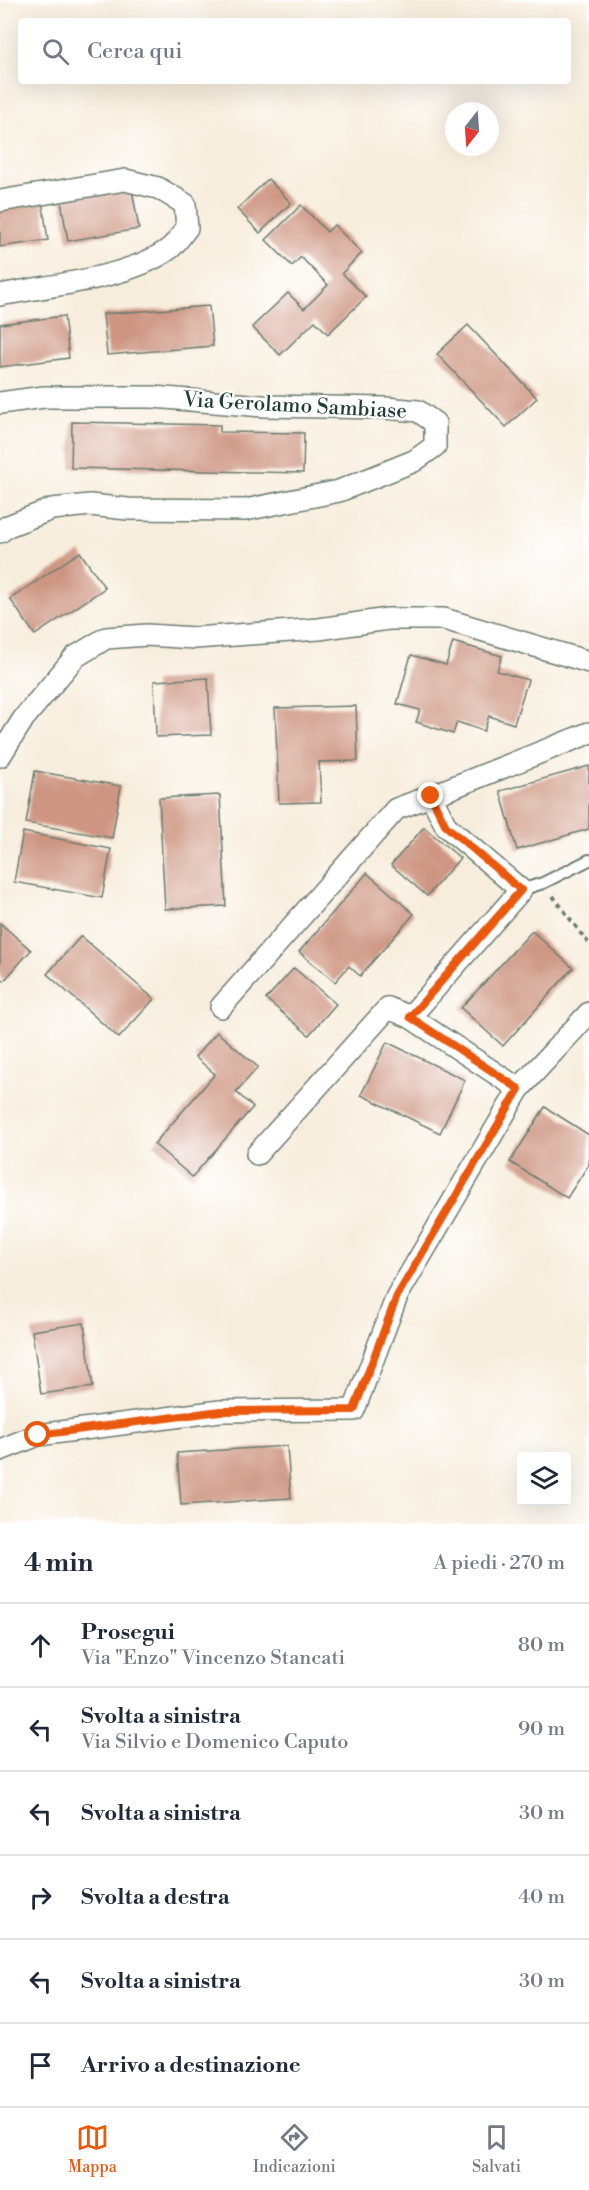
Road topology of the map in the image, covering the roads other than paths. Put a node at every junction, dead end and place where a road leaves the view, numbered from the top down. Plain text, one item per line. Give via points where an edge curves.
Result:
1 (0, 201) edge
2 (0, 295) edge
3 (0, 403) edge
4 (0, 532) edge
5 (589, 662) edge
6 (589, 733) edge
7 (0, 756) edge
8 (431, 796) junction
9 (589, 860) edge
10 (521, 890) junction
11 (221, 1007) dead end
12 (589, 1013) edge
13 (410, 1017) junction
14 (519, 1089) junction
15 (257, 1154) dead end
16 (0, 1450) edge

1 - 2 street via 125,180 158,188 185,204 187,228 171,248 145,264
3 - 4 street, Via Gerolamo Sambiase via 44,398 153,397 263,406 386,408 418,411 435,423 435,446 414,461 339,491 245,510 90,505 52,509
5 - 7 street via 444,619 388,619 319,629 195,638 106,638 75,657 24,718
6 - 8 street
8 - 10 street via 446,826
8 - 11 street via 396,809
9 - 10 lane
10 - 13 street
12 - 14 street
13 - 14 street
13 - 15 street via 388,1008
14 - 16 street via 397,1296 354,1410 220,1411 38,1435

